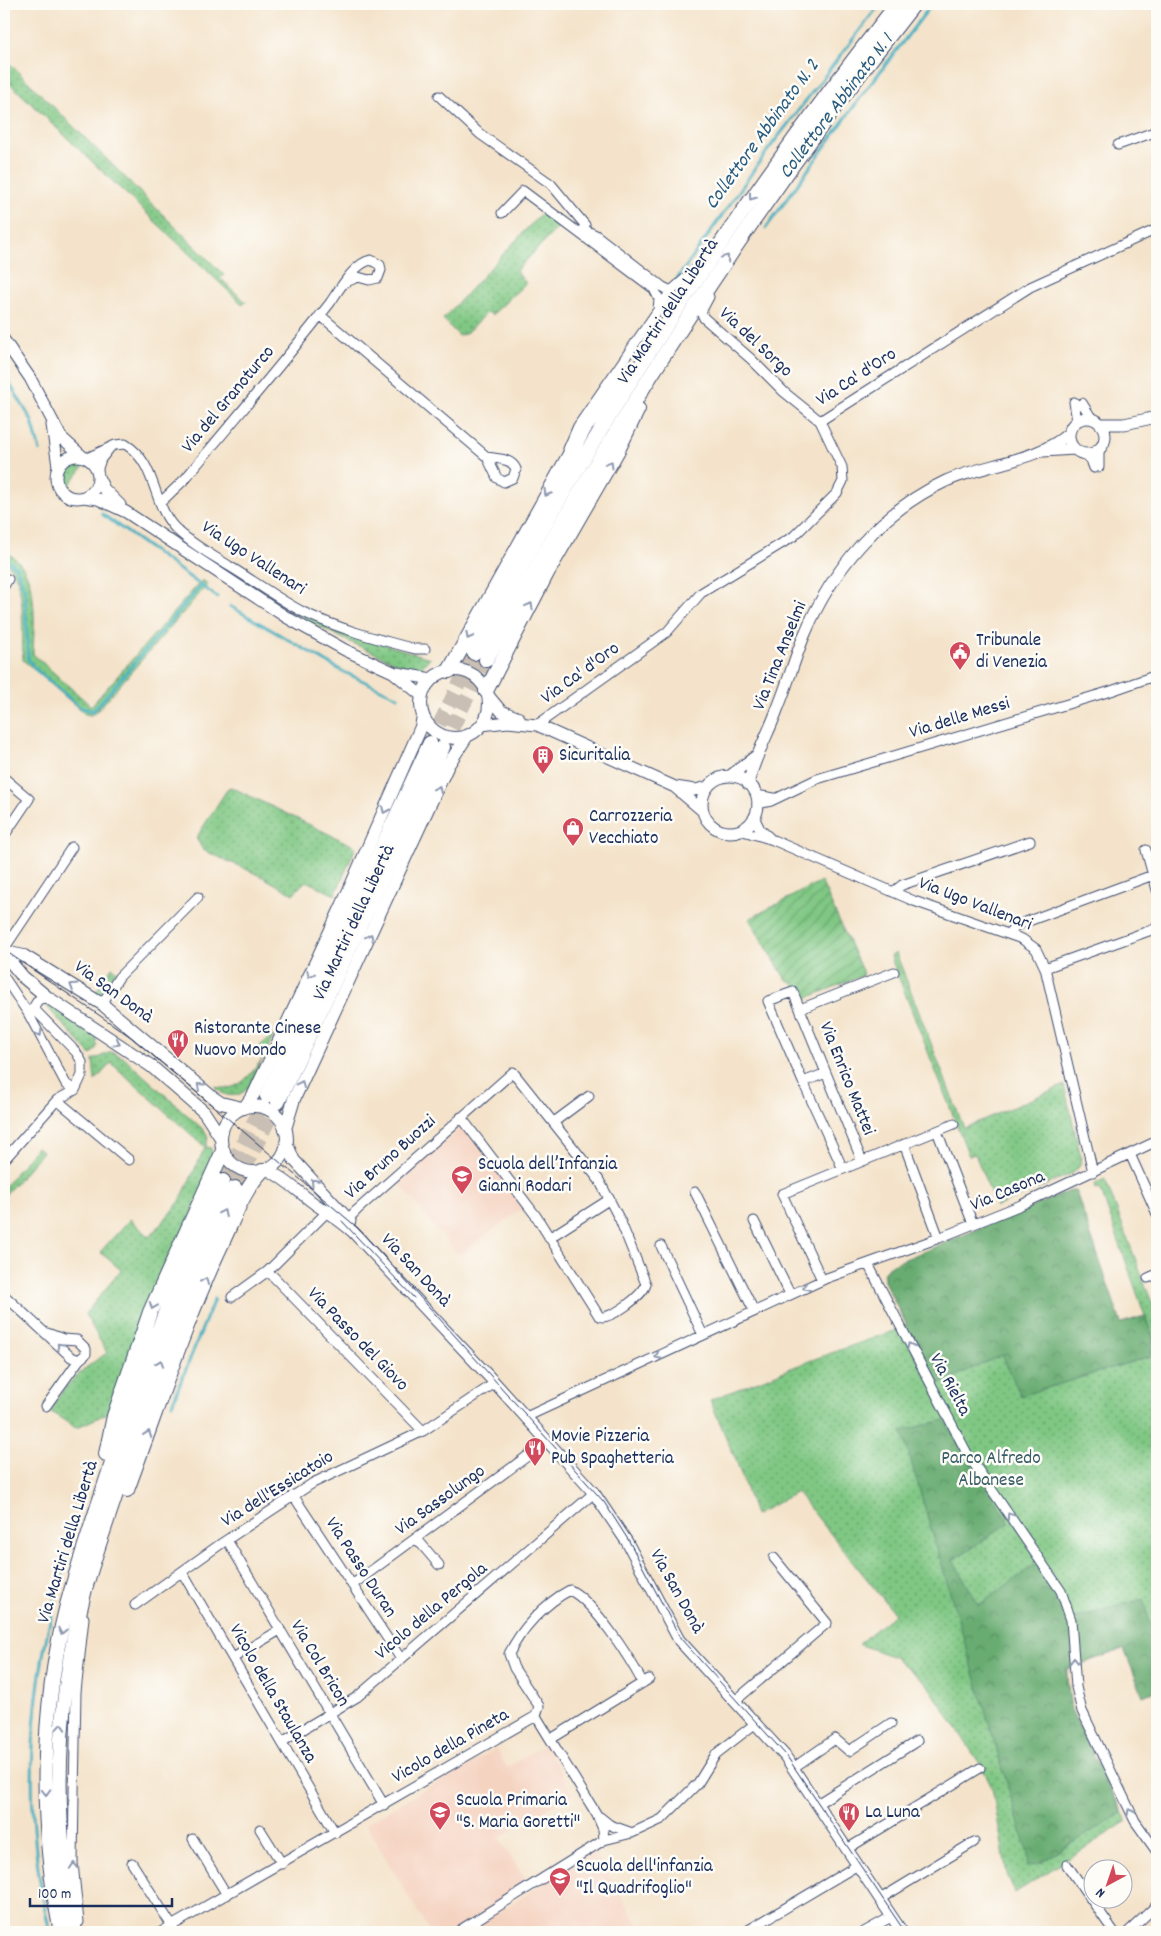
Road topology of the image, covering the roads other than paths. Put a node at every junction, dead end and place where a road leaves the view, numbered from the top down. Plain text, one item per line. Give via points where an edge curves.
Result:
1 (897, 4) edge
2 (914, 4) edge
3 (439, 96) dead end
4 (1157, 131) edge
5 (1118, 145) dead end
6 (502, 213) dead end
7 (1157, 229) edge
8 (582, 230) junction
9 (715, 275) junction
10 (346, 282) dead end
11 (678, 293) junction
12 (658, 310) junction
13 (320, 315) junction
14 (4, 340) edge
15 (670, 343) junction
16 (1157, 417) edge
17 (1077, 420) junction
18 (51, 421) junction
19 (820, 421) junction
20 (1096, 421) junction
21 (1141, 421) junction
22 (1068, 433) junction
23 (1101, 446) junction
24 (111, 447) junction
25 (1074, 449) junction
26 (1039, 451) junction
27 (1085, 454) junction
28 (85, 457) junction
29 (487, 457) dead end
30 (58, 466) junction
31 (563, 466) junction
32 (98, 474) junction
33 (83, 497) junction
34 (160, 502) junction
35 (126, 512) junction
36 (425, 649) dead end
37 (449, 671) junction
38 (393, 672) junction
39 (1157, 675) edge
40 (432, 679) junction
41 (487, 692) junction
42 (422, 696) junction
43 (423, 716) junction
44 (534, 724) junction
45 (481, 725) junction
46 (467, 736) junction
47 (430, 743) tunnel mouth
48 (443, 747) tunnel mouth
49 (758, 754) junction
50 (730, 776) junction
51 (4, 778) edge
52 (748, 784) junction
53 (675, 787) junction
54 (708, 787) junction
55 (757, 799) junction
56 (703, 811) junction
57 (754, 818) junction
58 (740, 830) junction
59 (4, 836) edge
60 (772, 840) junction
61 (1030, 842) dead end
62 (72, 847) dead end
63 (1146, 850) dead end
64 (1153, 875) junction
65 (1157, 890) edge
66 (894, 892) junction
67 (198, 898) dead end
68 (1157, 928) edge
69 (1009, 934) junction
70 (4, 951) edge
71 (24, 956) junction
72 (14, 967) junction
73 (1045, 968) junction
74 (894, 972) dead end
75 (6, 980) edge
76 (47, 996) junction
77 (102, 1004) junction
78 (800, 1009) junction
79 (826, 1073) junction
80 (63, 1079) junction
81 (802, 1082) junction
82 (75, 1090) junction
83 (589, 1096) dead end
84 (57, 1100) junction
85 (243, 1108) junction
86 (461, 1117) junction
87 (554, 1122) junction
88 (954, 1124) dead end
89 (936, 1131) junction
90 (285, 1135) junction
91 (1157, 1141) edge
92 (222, 1144) junction
93 (904, 1144) junction
94 (1130, 1154) junction
95 (4, 1160) edge
96 (129, 1160) dead end
97 (862, 1161) junction
98 (843, 1169) junction
99 (264, 1170) junction
100 (1093, 1172) junction
101 (695, 1192) dead end
102 (610, 1199) junction
103 (332, 1208) junction
104 (1157, 1214) edge
105 (346, 1221) junction
106 (754, 1221) dead end
107 (973, 1224) junction
108 (549, 1238) junction
109 (940, 1238) junction
110 (660, 1246) dead end
111 (868, 1264) junction
112 (268, 1271) junction
113 (1157, 1274) edge
114 (1148, 1278) dead end
115 (822, 1280) junction
116 (790, 1294) junction
117 (4, 1296) edge
118 (232, 1298) dead end
119 (754, 1312) junction
120 (47, 1333) junction
121 (703, 1335) junction
122 (463, 1348) junction
123 (79, 1360) junction
124 (496, 1382) junction
125 (46, 1406) dead end
126 (526, 1417) junction
127 (423, 1431) junction
128 (548, 1442) junction
129 (594, 1493) junction
130 (293, 1495) junction
131 (89, 1533) junction
132 (417, 1539) junction
133 (227, 1540) junction
134 (774, 1558) dead end
135 (439, 1566) dead end
136 (182, 1572) junction
137 (89, 1575) junction
138 (352, 1585) junction
139 (135, 1605) dead end
140 (280, 1630) junction
141 (233, 1658) junction
142 (401, 1659) junction
143 (735, 1701) junction
144 (330, 1714) junction
145 (536, 1716) junction
146 (756, 1723) junction
147 (891, 1723) dead end
148 (550, 1739) junction
149 (917, 1741) dead end
150 (282, 1742) junction
151 (793, 1768) junction
152 (980, 1768) dead end
153 (817, 1804) junction
154 (384, 1805) junction
155 (597, 1815) junction
156 (260, 1829) dead end
157 (335, 1833) junction
158 (632, 1834) junction
159 (193, 1839) dead end
160 (604, 1840) junction
161 (974, 1842) dead end
162 (847, 1850) junction
163 (1157, 1852) edge
164 (132, 1863) dead end
165 (282, 1864) junction
166 (858, 1865) junction
167 (1067, 1865) dead end
168 (227, 1895) junction
169 (880, 1899) junction
170 (1157, 1905) edge
171 (891, 1917) junction
172 (172, 1926) junction
173 (61, 1932) edge
174 (77, 1932) edge
175 (161, 1932) edge
176 (457, 1932) edge
177 (745, 1932) edge
178 (864, 1932) edge
179 (902, 1932) edge
180 (1114, 1932) edge
181 (1128, 1932) edge

1 -> 11 main road, Via Martiri della Libertà via 794,138 712,254
9 -> 2 main road, Via Martiri della Libertà via 806,146
3 - 8 street via 480,134 551,184 586,225
4 - 5 street
6 - 8 street via 523,191
7 - 19 street, Via Ca' d'Oro via 1030,287
8 - 11 street via 596,235 663,287
8 - 12 street via 654,290 659,299
9 - 15 main road, Via Martiri della Libertà
9 - 19 street, Via del Sorgo via 701,312 784,392
10 - 13 street, Via del Granoturco
11 - 12 street
11 - 15 main road, Via Martiri della Libertà via 564,489 480,657
11 - 31 main road
12 - 31 street via 578,426
13 - 29 street
13 - 34 street, Via del Granoturco via 185,479
14 - 18 street, Via Ugo Vallenari via 30,378
41 -> 15 main road via 547,572 618,450
16 - 21 street
17 - 20 street
17 - 20 street via 1078,402
17 - 22 street
18 - 28 street, Via Ugo Vallenari via 66,444
18 - 30 street, Via Ugo Vallenari
19 - 44 street, Via Ca' d'Oro via 844,475 841,487 826,505 785,543 701,593 667,632
20 - 21 street
20 - 23 street via 1104,432
21 - 23 street via 1111,436
22 - 25 street
22 - 26 street
23 - 27 street
23 - 27 street via 1096,468
24 - 28 street
24 - 32 street via 101,459
24 - 34 street, Via Ugo Vallenari via 125,444 141,456
25 - 26 street
25 - 27 street
26 - 49 street, Via Tina Anselmi via 944,482 891,515 858,547 836,574 804,635 768,737
28 - 30 street via 67,458
28 - 32 street, Via Ugo Vallenari
30 - 33 street, Via Ugo Vallenari via 55,478 60,490 68,496
31 -> 37 main road
32 - 33 street via 95,488
32 - 35 street, Via Ugo Vallenari via 107,492
33 - 35 street, Via Ugo Vallenari via 98,499
34 - 36 street, Via Ugo Vallenari via 164,515 177,530 296,608 351,632
35 - 38 street, Via Ugo Vallenari via 286,617
37 - 40 main road
37 - 41 main road via 471,674
38 - 40 street, Via Ugo Vallenari
38 - 42 street, Via Ugo Vallenari
39 - 55 street, Via delle Messi via 817,779 774,798
40 - 42 main road
41 - 44 street via 497,708
41 - 45 main road via 487,716
42 - 43 main road
43 - 46 main road via 436,732 456,738
43 -> 85 main road, Via Martiri della Libertà via 342,906 254,1094
44 - 45 street via 500,722
44 - 53 street
45 - 46 main road
90 -> 46 main road, Via Martiri della Libertà via 294,1099 448,765
47 - 48 main road, Via Martiri della Libertà via 273,1099
49 - 50 street, Via Tina Anselmi
49 - 52 street, Via Tina Anselmi
50 - 52 street
50 - 54 street via 714,781
51 - 59 street via 29,799
52 - 55 street
53 - 54 street via 695,790
53 - 56 street
54 - 56 street via 701,802
55 - 57 street
56 - 58 street via 706,819 719,830
57 - 58 street
57 - 60 street, Via Ugo Vallenari
58 - 60 street, Via Ugo Vallenari
60 - 66 street, Via Ugo Vallenari
61 - 66 street via 902,885
62 - 70 street
63 - 64 street
64 - 65 street
64 - 69 street via 1015,926
66 - 69 street, Via Ugo Vallenari
67 - 77 street via 119,977
68 - 73 street
69 - 73 street, Via Ugo Vallenari via 1030,944 1040,955
70 - 71 main road, Via San Donà
70 - 72 main road, Via San Donà
71 - 72 street
77 -> 71 main road, Via San Donà
72 - 75 street
72 - 76 main road, Via San Donà
73 - 100 street, Via Ugo Vallenari
74 - 78 street, Via Enrico Mattei
75 -> 80 street via 37,1028
76 - 82 street via 38,1000 33,1008 80,1057 82,1075
76 -> 92 main road, Via San Donà via 151,1066 204,1112
85 -> 77 main road, Via San Donà via 221,1103 212,1097
78 - 79 street, Via Enrico Mattei
78 - 81 street, Via Enrico Mattei via 793,992 768,1001
79 - 81 street
79 - 97 street, Via Enrico Mattei
80 - 82 street
80 - 84 street
81 - 98 street
82 - 84 street
83 - 87 street
84 - 95 street
84 - 96 street
85 - 90 main road, Via San Donà via 258,1107 271,1112 278,1118
85 - 92 main road via 226,1122
86 - 87 street, Via Bruno Buozzi via 513,1072
86 - 105 street, Via Bruno Buozzi
86 - 108 street, Via Bruno Buozzi
87 - 102 street, Via Bruno Buozzi
88 - 89 street
89 - 93 street
89 - 107 street
90 - 99 main road via 278,1160
103 -> 90 street, Via San Donà via 294,1160
91 - 94 street, Via Casona
92 - 99 main road, Via San Donà via 228,1159 238,1168
92 -> 131 main road via 131,1365 96,1486
93 - 97 street
93 - 109 street
94 - 100 street, Via Casona
94 - 104 street
97 - 98 street
98 - 115 street via 782,1194
99 - 103 street, Via San Donà via 282,1177
137 -> 99 main road via 109,1541 211,1268 251,1184
100 - 107 street, Via Casona
101 - 119 street
102 - 108 street
102 - 108 street, Via Bruno Buozzi via 646,1284 642,1294 607,1317 601,1318 596,1314
103 - 105 street, Via San Donà
103 - 112 street
105 - 122 street, Via San Donà
105 - 122 street, Via San Donà via 401,1273
106 - 116 street
107 - 109 street, Via Casona
109 - 111 street, Via Casona
110 - 121 street
111 - 115 street
163 -> 111 street, Via Rielta via 1135,1821 1082,1711 1065,1600 960,1440
112 - 118 street
112 - 127 street, Via Passo del Giovo
113 - 114 street
115 -> 116 street
116 - 119 street
117 - 120 street
119 - 121 street
123 -> 120 street via 71,1357
120 - 123 street via 83,1344 86,1354
121 -> 126 street
122 - 124 street, Via San Donà
123 - 125 street
124 - 126 street, Via San Donà
124 - 127 street, Via dell'Essicatoio
126 - 128 street, Via San Donà
127 - 130 street, Via dell'Essicatoio via 334,1472
128 - 129 street, Via San Donà
128 - 132 street, Via Sassolungo
129 - 142 street, Vicolo della Pergola via 506,1572
129 - 143 street, Via San Donà via 627,1542 679,1640
130 - 133 street, Via dell'Essicatoio
130 - 138 street, Via Passo Duran
137 -> 131 main road, Via Martiri della Libertà via 178,1313 229,1185 179,1274 132,1397
131 -> 173 main road, Via Martiri della Libertà via 67,1607 51,1687 48,1725 46,1797 49,1854
132 - 135 street
132 - 138 street, Via Sassolungo
133 - 136 street, Via dell'Essicatoio
133 - 140 street, Via Col Bricon
134 - 143 street via 827,1623
136 - 139 street, Via dell'Essicatoio
136 - 141 street, Vicolo della Staulanza
174 -> 137 main road, Via Martiri della Libertà via 62,1853 60,1759 64,1689
138 - 142 street, Via Passo Duran
140 - 141 street
140 - 144 street, Via Col Bricon
141 - 150 street, Vicolo della Staulanza
142 - 144 street, Vicolo della Pergola via 357,1697
143 - 146 street, Via San Donà
144 - 150 street, Vicolo della Pergola
144 - 154 street, Via Col Bricon
145 - 148 street, Vicolo della Pineta
145 - 148 street via 538,1706 509,1654 526,1626 570,1590 580,1595 646,1681
145 - 154 street, Vicolo della Pineta
146 - 151 street, Via San Donà
146 - 158 street via 716,1754 698,1783 671,1811 654,1825
147 - 151 street via 849,1751 835,1739
148 - 155 street, Vicolo della Pineta
149 - 153 street
150 - 157 street, Vicolo della Staulanza
151 - 153 street, Via San Donà
152 - 162 street
153 - 162 street, Via San Donà
154 - 157 street, Vicolo della Pineta
155 - 158 street, Vicolo della Pineta via 610,1825
155 - 160 street, Vicolo della Pineta
156 - 165 street
157 - 165 street, Vicolo della Pineta
158 - 160 street
159 - 168 street
160 - 176 street
161 - 169 street
162 - 166 street, Via San Donà
164 - 172 street
165 - 168 street, Vicolo della Pineta
166 - 169 street, Via San Donà
166 - 177 street
167 - 180 street
168 - 172 street, Vicolo della Pineta
169 - 171 street, Via San Donà
170 - 181 street
171 - 178 street
171 - 179 street, Via San Donà
172 - 175 street, Vicolo della Pineta

